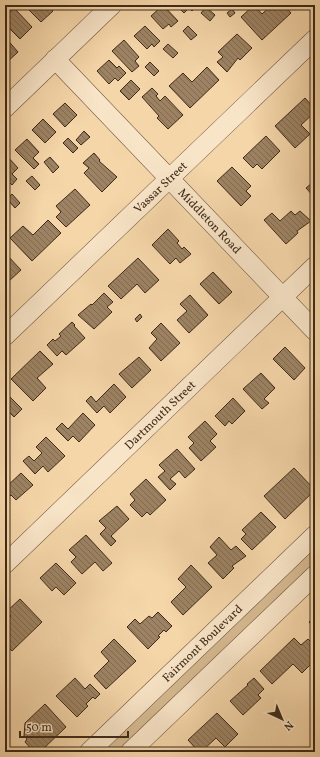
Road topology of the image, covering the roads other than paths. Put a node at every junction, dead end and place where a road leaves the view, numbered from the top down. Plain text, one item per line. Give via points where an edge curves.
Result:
1 (112, 5) edge
2 (315, 39) edge
3 (55, 59) junction
4 (5, 108) edge
5 (169, 178) junction
6 (315, 266) edge
7 (283, 297) junction
8 (315, 331) edge
9 (5, 336) edge
10 (315, 535) edge
11 (5, 564) edge
12 (315, 575) edge
13 (89, 752) edge
14 (130, 752) edge

1 - 3 street
2 - 5 street, Vassar Street
3 - 4 street
3 - 5 street, Middleton Road
5 - 7 street, Middleton Road
5 - 9 street, Vassar Street
6 - 7 street, Dartmouth Street
7 - 8 street, Middleton Road
7 - 11 street, Dartmouth Street
10 - 13 street, Fairmont Boulevard
12 - 14 street

